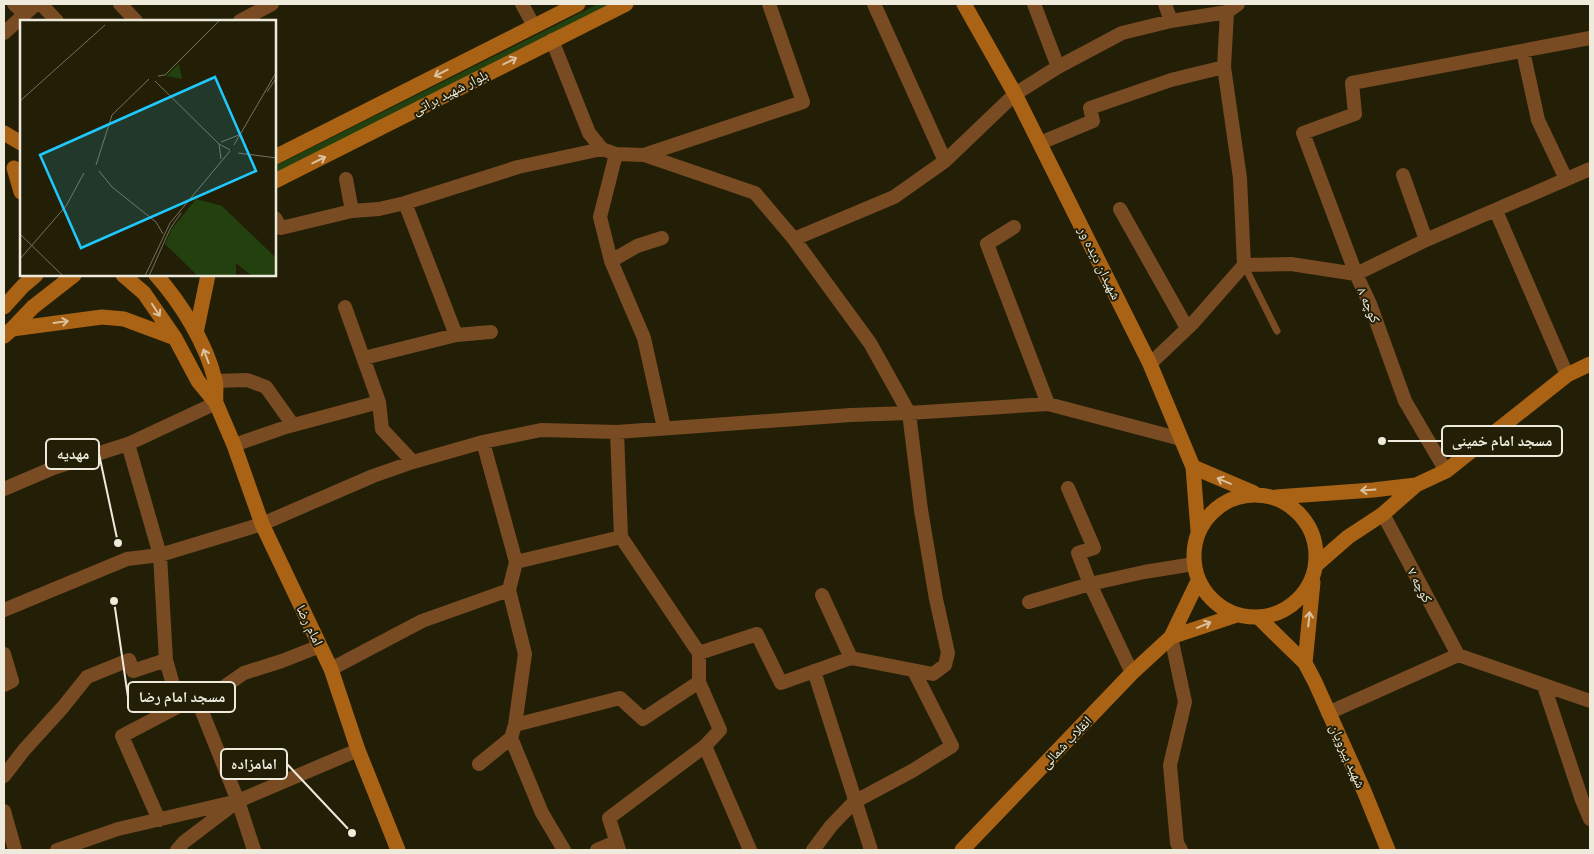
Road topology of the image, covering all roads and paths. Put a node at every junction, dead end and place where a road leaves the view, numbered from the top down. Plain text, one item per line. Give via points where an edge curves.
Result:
1 (36, 4) edge
2 (41, 4) edge
3 (120, 4) edge
4 (272, 4) edge
5 (522, 4) edge
6 (578, 4) edge
7 (626, 4) edge
8 (769, 4) edge
9 (874, 4) edge
10 (964, 4) edge
11 (1034, 4) edge
12 (1166, 4) edge
13 (19, 8) edge
14 (1232, 8) edge
15 (55, 20) edge
16 (135, 20) edge
17 (242, 20) edge
18 (1171, 21) junction
19 (534, 26) junction
20 (4, 33) edge
21 (1590, 38) edge
22 (552, 40) junction
23 (1523, 51) junction
24 (1058, 67) junction
25 (1224, 67) junction
26 (1015, 94) junction
27 (4, 133) edge
28 (20, 142) edge
29 (1040, 142) junction
30 (602, 149) junction
31 (616, 154) junction
32 (276, 156) edge
33 (644, 156) junction
34 (944, 161) junction
35 (13, 168) edge
36 (1590, 169) edge
37 (1403, 175) dead end
38 (1566, 179) junction
39 (276, 180) edge
40 (346, 180) dead end
41 (20, 189) edge
42 (404, 203) junction
43 (1120, 209) dead end
44 (352, 211) junction
45 (1496, 211) junction
46 (276, 220) edge
47 (1014, 227) dead end
48 (662, 238) dead end
49 (794, 239) junction
50 (1426, 240) junction
51 (611, 261) junction
52 (1244, 266) junction
53 (1356, 274) junction
54 (73, 276) edge
55 (124, 276) edge
56 (157, 276) edge
57 (208, 276) edge
58 (24, 280) edge
59 (4, 307) edge
60 (345, 307) dead end
61 (1187, 328) junction
62 (1277, 331) dead end
63 (491, 332) dead end
64 (8, 333) edge
65 (196, 333) junction
66 (456, 335) junction
67 (175, 338) junction
68 (364, 358) junction
69 (1150, 364) junction
70 (1590, 364) edge
71 (1567, 375) junction
72 (215, 381) junction
73 (379, 402) junction
74 (216, 403) junction
75 (1048, 404) junction
76 (909, 413) junction
77 (293, 425) junction
78 (664, 428) junction
79 (617, 432) junction
80 (1181, 439) junction
81 (483, 442) junction
82 (128, 444) junction
83 (234, 445) junction
84 (413, 462) junction
85 (1192, 467) junction
86 (1446, 471) junction
87 (1416, 485) junction
88 (1068, 488) dead end
89 (4, 489) edge
90 (1255, 494) junction
91 (1273, 497) junction
92 (1383, 514) junction
93 (262, 524) junction
94 (1198, 531) junction
95 (621, 537) junction
96 (160, 555) junction
97 (516, 562) junction
98 (1194, 564) junction
99 (1315, 570) junction
100 (1198, 581) junction
101 (1090, 584) junction
102 (509, 590) junction
103 (822, 595) dead end
104 (1029, 602) dead end
105 (4, 610) edge
106 (1237, 615) junction
107 (1258, 617) junction
108 (1172, 637) junction
109 (320, 646) junction
110 (699, 653) junction
111 (4, 654) edge
112 (1458, 655) junction
113 (851, 658) junction
114 (166, 660) junction
115 (1305, 663) junction
116 (331, 669) junction
117 (814, 671) junction
118 (914, 671) junction
119 (1132, 673) junction
120 (699, 682) junction
121 (4, 685) edge
122 (1544, 686) junction
123 (1589, 699) edge
124 (199, 704) junction
125 (179, 706) junction
126 (1328, 713) junction
127 (513, 731) junction
128 (705, 746) junction
129 (358, 750) junction
130 (479, 764) dead end
131 (4, 776) edge
132 (238, 801) junction
133 (854, 802) junction
134 (1590, 819) edge
135 (5, 820) edge
136 (159, 820) junction
137 (618, 846) edge
138 (14, 850) edge
139 (57, 850) edge
140 (176, 850) edge
141 (254, 850) edge
142 (398, 850) edge
143 (564, 850) edge
144 (597, 850) edge
145 (750, 850) edge
146 (813, 850) edge
147 (870, 850) edge
148 (962, 850) edge
149 (1181, 850) edge
150 (1388, 850) edge

1 - 13 street
2 - 15 street
3 - 16 street
4 - 17 street
5 - 19 street
6 - 19 main road, بلوار شهید براتی
7 - 22 main road, بلوار شهید براتی
8 - 33 street via 803,102
9 - 34 street
10 - 26 main road, شهیدان دیده ور
11 - 24 street
12 - 18 street
13 - 20 street
14 - 18 street
14 - 25 street
18 - 24 street via 1122,33
19 -> 32 main road, بلوار شهید براتی
21 - 23 street
22 - 30 street via 589,133
39 -> 22 main road, بلوار شهید براتی
23 - 38 street via 1538,120
23 - 53 street, کوچه ۸ via 1352,83 1355,114 1303,133
24 - 26 street
25 - 29 street via 1171,80 1090,108 1093,121
25 - 52 street via 1240,178
26 - 29 main road, شهیدان دیده ور
26 - 34 street
27 - 28 main road
29 - 69 main road, شهیدان دیده ور
30 - 31 street
30 - 42 street via 518,167
31 - 33 street
31 - 51 street via 600,217
33 - 49 street via 755,193
34 - 49 street via 894,197
35 - 41 main road
36 - 38 street
37 - 50 street
38 - 45 street
40 - 44 street
42 - 44 street
42 - 66 street
43 - 61 street
44 - 46 street via 281,228
45 - 50 street
45 - 71 street
47 - 75 street via 987,244
48 - 51 street via 637,246
49 - 76 street via 870,343
50 - 53 street
51 - 78 street via 644,338
52 - 53 street via 1291,264
52 - 61 street
52 - 62 lane
53 - 86 street, کوچه ۸ via 1405,401
54 - 64 main road via 33,307
55 -> 67 main road, امام رضا via 144,293
56 - 65 main road, امام رضا
57 - 65 main road
58 - 59 main road
60 - 68 street
61 - 69 street
63 - 66 street
64 -> 67 main road via 102,317 136,323
72 -> 65 main road, امام رضا
66 - 68 street
67 - 74 main road, امام رضا via 198,381
68 - 73 street
69 - 80 main road, شهیدان دیده ور
70 - 71 main road
71 - 86 main road
72 - 74 main road, امام رضا
72 - 77 street via 247,380 266,387
73 - 77 street
73 - 84 street via 382,429
74 - 82 street
74 - 83 main road, امام رضا
75 - 76 street
75 - 80 street
76 - 78 street
76 - 118 street via 921,510 948,653 945,665 933,674
77 - 83 street
78 - 79 street
79 - 81 street via 541,430
79 - 95 street
80 - 85 main road, شهیدان دیده ور
81 - 84 street
81 - 97 street
82 - 89 street via 53,468
82 - 96 street
83 - 93 main road, امام رضا
84 - 93 street
90 -> 85 main road
85 - 94 main road, شهیدان دیده ور
86 - 87 main road
87 -> 91 main road
87 - 92 main road
88 - 101 street via 1094,548 1078,553
90 - 91 main road
90 - 94 main road via 1237,496 1221,504
91 - 99 main road via 1289,504 1311,530 1316,547
92 - 99 main road via 1348,538
92 - 112 street, کوچه ۷
93 - 96 street
93 - 109 main road, امام رضا
94 - 98 main road
95 - 97 street
95 - 110 street
96 - 105 street via 126,558
96 - 114 street
97 - 102 street
98 - 100 main road
98 - 101 street
99 - 107 main road via 1305,592 1292,605 1276,614
115 -> 99 main road
100 - 106 main road via 1208,596
100 - 108 main road
101 - 104 street
101 - 119 street
102 - 116 street via 422,621
102 - 127 street via 525,654
103 - 113 street
106 - 107 main road
108 -> 106 main road
107 - 115 main road
108 - 119 main road, انقلاب شمالی
108 - 149 street via 1185,702 1170,766 1176,843
109 - 116 main road, امام رضا
109 - 124 street via 244,673
110 - 117 street via 757,634 781,683
110 - 120 street
111 - 121 street via 12,681
112 - 122 street
112 - 126 street
113 - 117 street
113 - 118 street
114 - 125 street
114 - 131 street via 134,671 129,660 87,676
115 - 126 main road, شهید پیرویان
116 - 129 main road, امام رضا
117 - 133 street
118 - 133 street via 952,746
119 - 148 main road, انقلاب شمالی
120 - 127 street via 643,719 620,698
120 - 128 street via 720,730
122 - 123 street
122 - 134 street
124 - 125 street
124 - 132 street
125 - 136 street via 122,736
126 - 150 main road, شهید پیرویان
127 - 130 street
127 - 143 street via 542,813
128 - 137 street via 609,818
128 - 145 street
129 - 132 street
129 - 142 main road, امام رضا
132 - 136 street
132 - 140 street
132 - 141 street
133 - 146 street
133 - 147 street
135 - 138 street
136 - 139 street via 118,829
137 - 144 street

